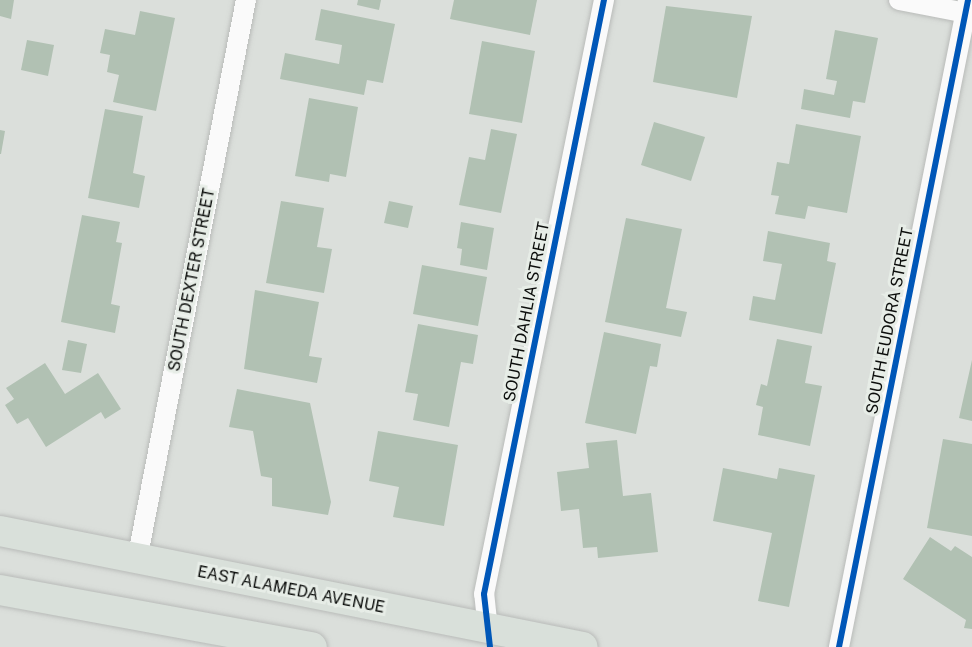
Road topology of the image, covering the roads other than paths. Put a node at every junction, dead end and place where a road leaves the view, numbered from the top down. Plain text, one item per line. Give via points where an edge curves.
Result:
1 (246, 0) edge
2 (604, 0) edge
3 (899, 0) edge
4 (969, 9) edge
5 (0, 531) edge
6 (137, 560) junction
7 (0, 590) edge
8 (488, 630) junction
9 (312, 647) edge
10 (583, 647) edge
11 (839, 647) edge

1 - 6 street, SOUTH DEXTER STREET
2 - 8 street, SOUTH DAHLIA STREET via 484,594
3 - 4 street
4 - 11 street, SOUTH EUDORA STREET
5 - 6 main road, EAST ALAMEDA AVENUE
6 - 8 main road, EAST ALAMEDA AVENUE
7 - 9 main road
8 - 10 main road, EAST ALAMEDA AVENUE

